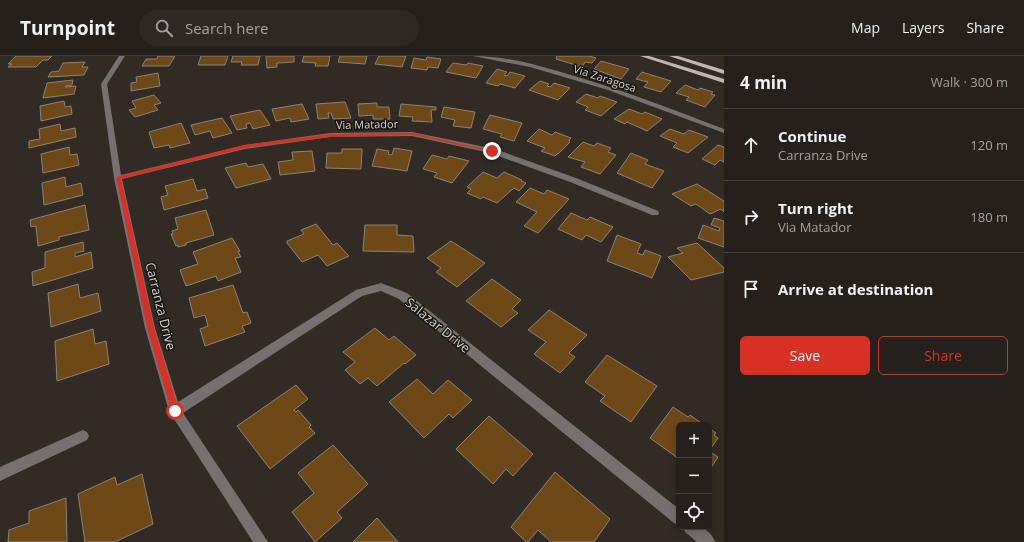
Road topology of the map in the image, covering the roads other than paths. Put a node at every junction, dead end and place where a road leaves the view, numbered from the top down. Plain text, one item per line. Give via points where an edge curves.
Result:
1 (122, 56) edge
2 (476, 56) edge
3 (643, 56) edge
4 (672, 56) edge
5 (724, 72) edge
6 (724, 81) edge
7 (724, 131) edge
8 (118, 178) junction
9 (656, 213) dead end
10 (175, 411) junction
11 (83, 436) dead end
12 (0, 474) edge
13 (676, 516) edge
14 (694, 530) edge
15 (261, 542) edge
16 (708, 542) edge

1 - 8 street, Carranza Drive via 104,84
2 - 7 street, Via Zaragosa via 531,66 610,88
3 - 6 main road
4 - 5 main road
8 - 9 street, Via Matador via 244,146 330,135 412,134 492,151
8 - 10 street, Carranza Drive via 150,328
10 - 13 street, Salazar Drive via 359,292 381,288 403,296
10 - 15 street, Carranza Drive
11 - 12 street
14 - 16 street

